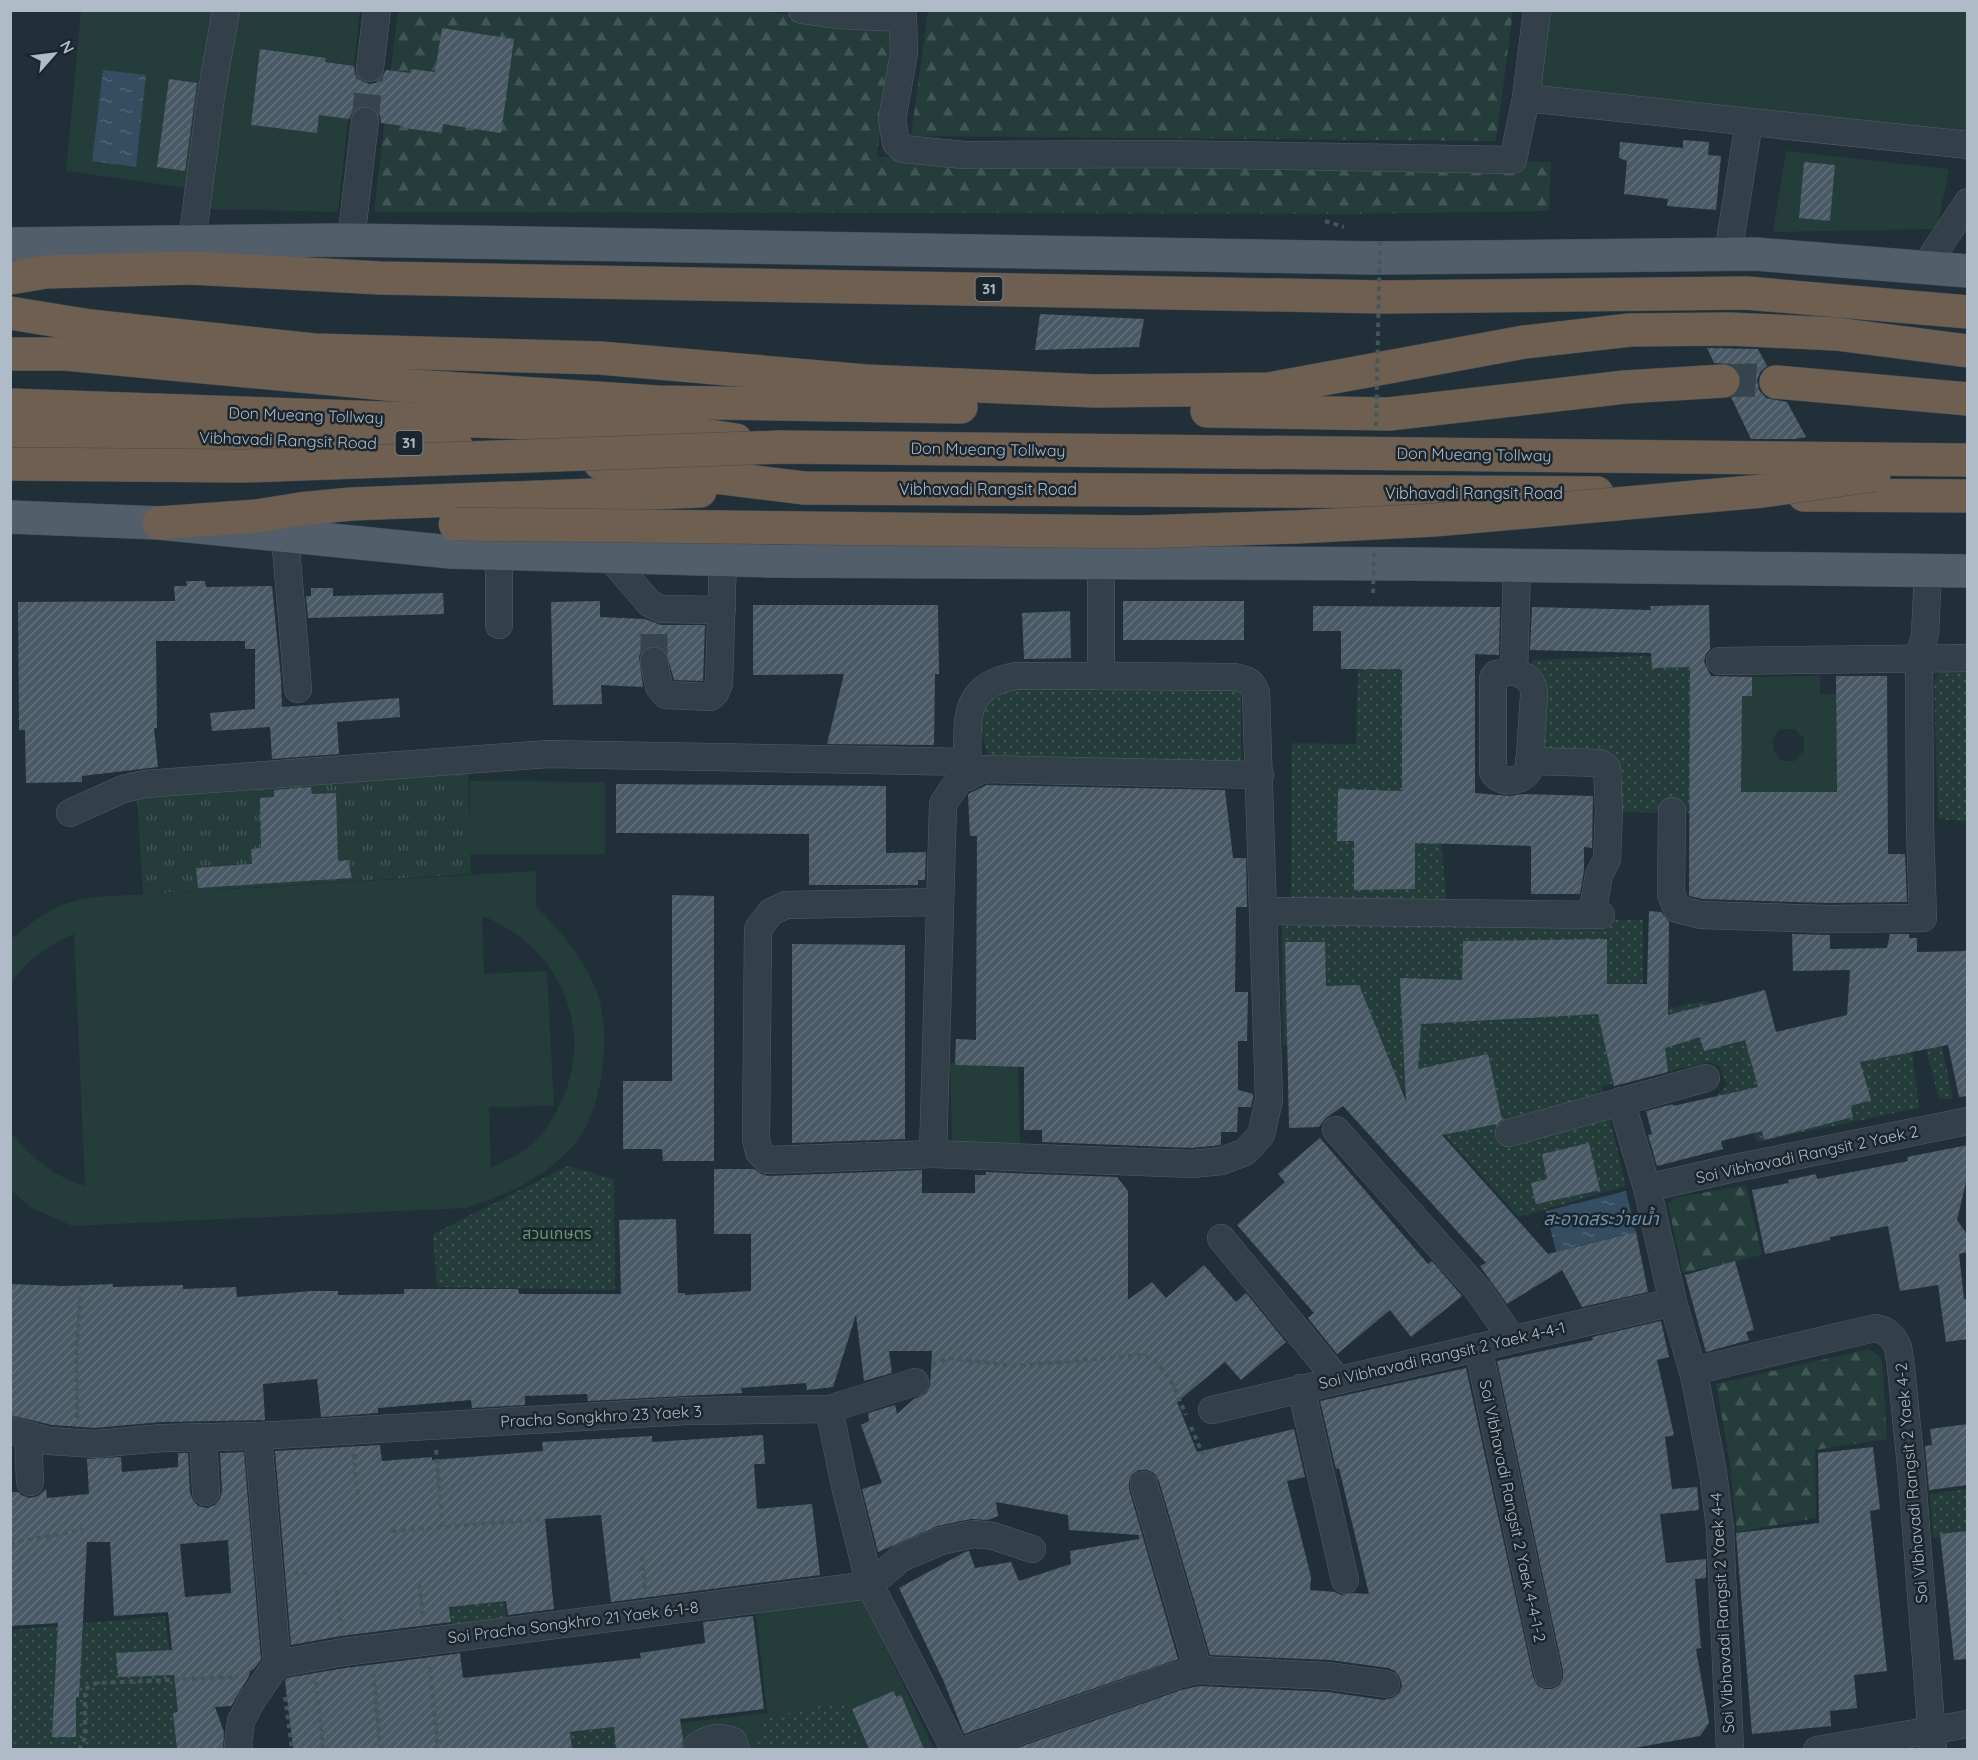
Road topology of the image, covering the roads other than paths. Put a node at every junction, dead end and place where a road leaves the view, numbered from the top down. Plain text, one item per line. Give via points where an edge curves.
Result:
1 (226, 10) edge
2 (377, 10) edge
3 (802, 10) edge
4 (1537, 10) edge
5 (904, 14) edge
6 (370, 68) tunnel mouth
7 (1526, 98) junction
8 (365, 121) tunnel mouth
9 (1749, 122) junction
10 (1968, 145) edge
11 (1968, 202) edge
12 (351, 240) junction
13 (192, 242) junction
14 (10, 244) edge
15 (1728, 254) junction
16 (1925, 267) junction
17 (1968, 271) edge
18 (10, 278) edge
19 (1968, 312) edge
20 (10, 313) edge
21 (1968, 351) edge
22 (10, 354) edge
23 (1723, 381) tunnel mouth
24 (1776, 382) tunnel mouth
25 (1968, 399) edge
26 (10, 405) edge
27 (10, 434) edge
28 (780, 447) junction
29 (1968, 461) edge
30 (10, 464) edge
31 (804, 488) junction
32 (1968, 496) edge
33 (257, 516) junction
34 (10, 517) edge
35 (159, 523) junction
36 (285, 536) junction
37 (499, 554) junction
38 (609, 556) junction
39 (723, 560) junction
40 (1101, 562) junction
41 (1517, 566) junction
42 (1928, 572) junction
43 (1968, 572) edge
44 (722, 610) junction
45 (499, 625) dead end
46 (1968, 658) edge
47 (1919, 659) junction
48 (654, 661) tunnel mouth
49 (1720, 661) dead end
50 (1514, 671) junction
51 (1101, 676) junction
52 (298, 689) dead end
53 (1529, 761) junction
54 (967, 770) junction
55 (1260, 775) junction
56 (1672, 811) dead end
57 (70, 813) dead end
58 (940, 902) junction
59 (1264, 911) junction
60 (1706, 1078) dead end
61 (1621, 1101) junction
62 (1968, 1121) edge
63 (1336, 1130) dead end
64 (1509, 1133) dead end
65 (933, 1154) junction
66 (1647, 1188) junction
67 (1221, 1238) dead end
68 (1673, 1302) junction
69 (1512, 1339) junction
70 (1478, 1347) junction
71 (1693, 1371) junction
72 (1337, 1379) junction
73 (915, 1382) road end
74 (1301, 1388) junction
75 (829, 1409) junction
76 (1212, 1410) dead end
77 (19, 1432) edge
78 (258, 1436) junction
79 (203, 1437) junction
80 (30, 1482) dead end
81 (1144, 1485) dead end
82 (206, 1492) dead end
83 (1032, 1549) dead end
84 (1345, 1580) dead end
85 (870, 1585) junction
86 (272, 1670) junction
87 (1198, 1670) junction
88 (1548, 1674) dead end
89 (1386, 1684) dead end
90 (1968, 1724) edge
91 (1933, 1739) edge
92 (239, 1749) edge
93 (698, 1749) edge
94 (736, 1749) edge
95 (955, 1749) edge
96 (966, 1749) edge
97 (1730, 1749) edge
98 (1817, 1749) edge

1 - 13 street
2 - 6 street
3 - 5 street via 837,15
4 - 7 street
5 - 7 street via 904,53 893,133 903,149 916,151 964,156 1164,154 1513,160
7 - 9 street
8 - 12 street
9 - 10 street
9 - 15 street
11 - 16 street
12 - 13 main road
12 - 15 main road via 1377,258
13 - 14 main road
15 - 16 main road
16 - 17 main road
18 - 19 highway, 31 via 46,272 191,268 381,278 1383,297 1746,293
20 - 21 highway via 90,326 314,350 600,358 866,381 1095,392 1269,388 1524,342 1630,330 1836,334
22 - 23 highway, Don Mueang Tollway via 65,354 397,385 657,402 1383,421 1625,387
24 - 25 highway
26 - 28 highway, Don Mueang Tollway / 31, bridge via 649,427
27 - 31 highway, Vibhavadi Rangsit Road / 31 via 449,445
28 - 29 highway, Don Mueang Tollway / 31, bridge
28 - 30 highway, bridge via 244,466
29 - 33 highway, bridge via 1763,491 1434,520 1139,532 455,524
31 - 32 highway, Vibhavadi Rangsit Road / 31
31 - 33 highway via 351,504
33 - 35 highway
34 - 35 main road
35 - 36 main road
36 - 37 main road
36 - 52 street
37 - 38 main road
37 - 45 street
38 - 39 main road
38 - 44 street via 649,603 655,619 661,609
39 - 40 main road
39 - 44 street
40 - 41 main road
40 - 51 street
41 - 42 main road
41 - 50 street
42 - 43 main road
42 - 47 street via 1925,634
44 - 48 street via 719,683 710,697 666,695 659,687
46 - 47 street
47 - 49 street
47 - 56 street via 1923,918 1701,915 1677,909 1671,894
50 - 53 street via 1530,678 1534,686
50 - 53 street via 1501,672 1493,678 1493,771 1500,779 1518,779 1526,774
51 - 54 street via 1016,676 978,691 969,707
51 - 55 street via 1246,680 1254,685 1256,693
53 - 59 street via 1600,763 1607,768 1607,859 1599,875 1597,915
54 - 55 street
54 - 57 street via 548,754 145,784 123,789
54 - 58 street via 943,804
55 - 59 street
58 - 65 street
58 - 65 street via 786,905 771,912 758,929 759,1152 767,1160
59 - 65 street via 1269,1100 1261,1135 1245,1152 1222,1161 1192,1164
60 - 61 street
61 - 64 street
61 - 66 street, Soi Vibhavadi Rangsit 2 Yaek 4-4
62 - 66 street, Soi Vibhavadi Rangsit 2 Yaek 2
63 - 69 street via 1479,1291
66 - 68 street, Soi Vibhavadi Rangsit 2 Yaek 4-4
67 - 72 street
68 - 69 street, Soi Vibhavadi Rangsit 2 Yaek 4-4-1
68 - 71 street, Soi Vibhavadi Rangsit 2 Yaek 4-4
69 - 70 street, Soi Vibhavadi Rangsit 2 Yaek 4-4-1
70 - 72 street, Soi Vibhavadi Rangsit 2 Yaek 4-4-1
70 - 88 street, Soi Vibhavadi Rangsit 2 Yaek 4-4-1-2
71 - 91 street, Soi Vibhavadi Rangsit 2 Yaek 4-2 via 1875,1328 1893,1338 1900,1359 1909,1444
71 - 97 street, Soi Vibhavadi Rangsit 2 Yaek 4-4 via 1720,1529
72 - 74 street, Soi Vibhavadi Rangsit 2 Yaek 4-4-1
73 - 75 street, Pracha Songkhro 23 Yaek 3
74 - 76 street, Soi Vibhavadi Rangsit 2 Yaek 4-4-1
74 - 84 street
75 - 78 street, Pracha Songkhro 23 Yaek 3 via 686,1411
75 - 85 street
77 - 79 street, Pracha Songkhro 23 Yaek 3 via 49,1441 95,1444
77 - 80 street
78 - 79 street, Pracha Songkhro 23 Yaek 3
78 - 86 street
79 - 82 street
81 - 87 street
83 - 85 street via 993,1536 963,1536 901,1558
85 - 86 street, Soi Pracha Songkhro 21 Yaek 6-1-8 via 370,1648 313,1657
85 - 95 street
86 - 92 street via 242,1720
87 - 89 street via 1329,1676
87 - 96 street
90 - 91 street
91 - 98 street
93 - 94 street via 703,1742 719,1736 734,1741

